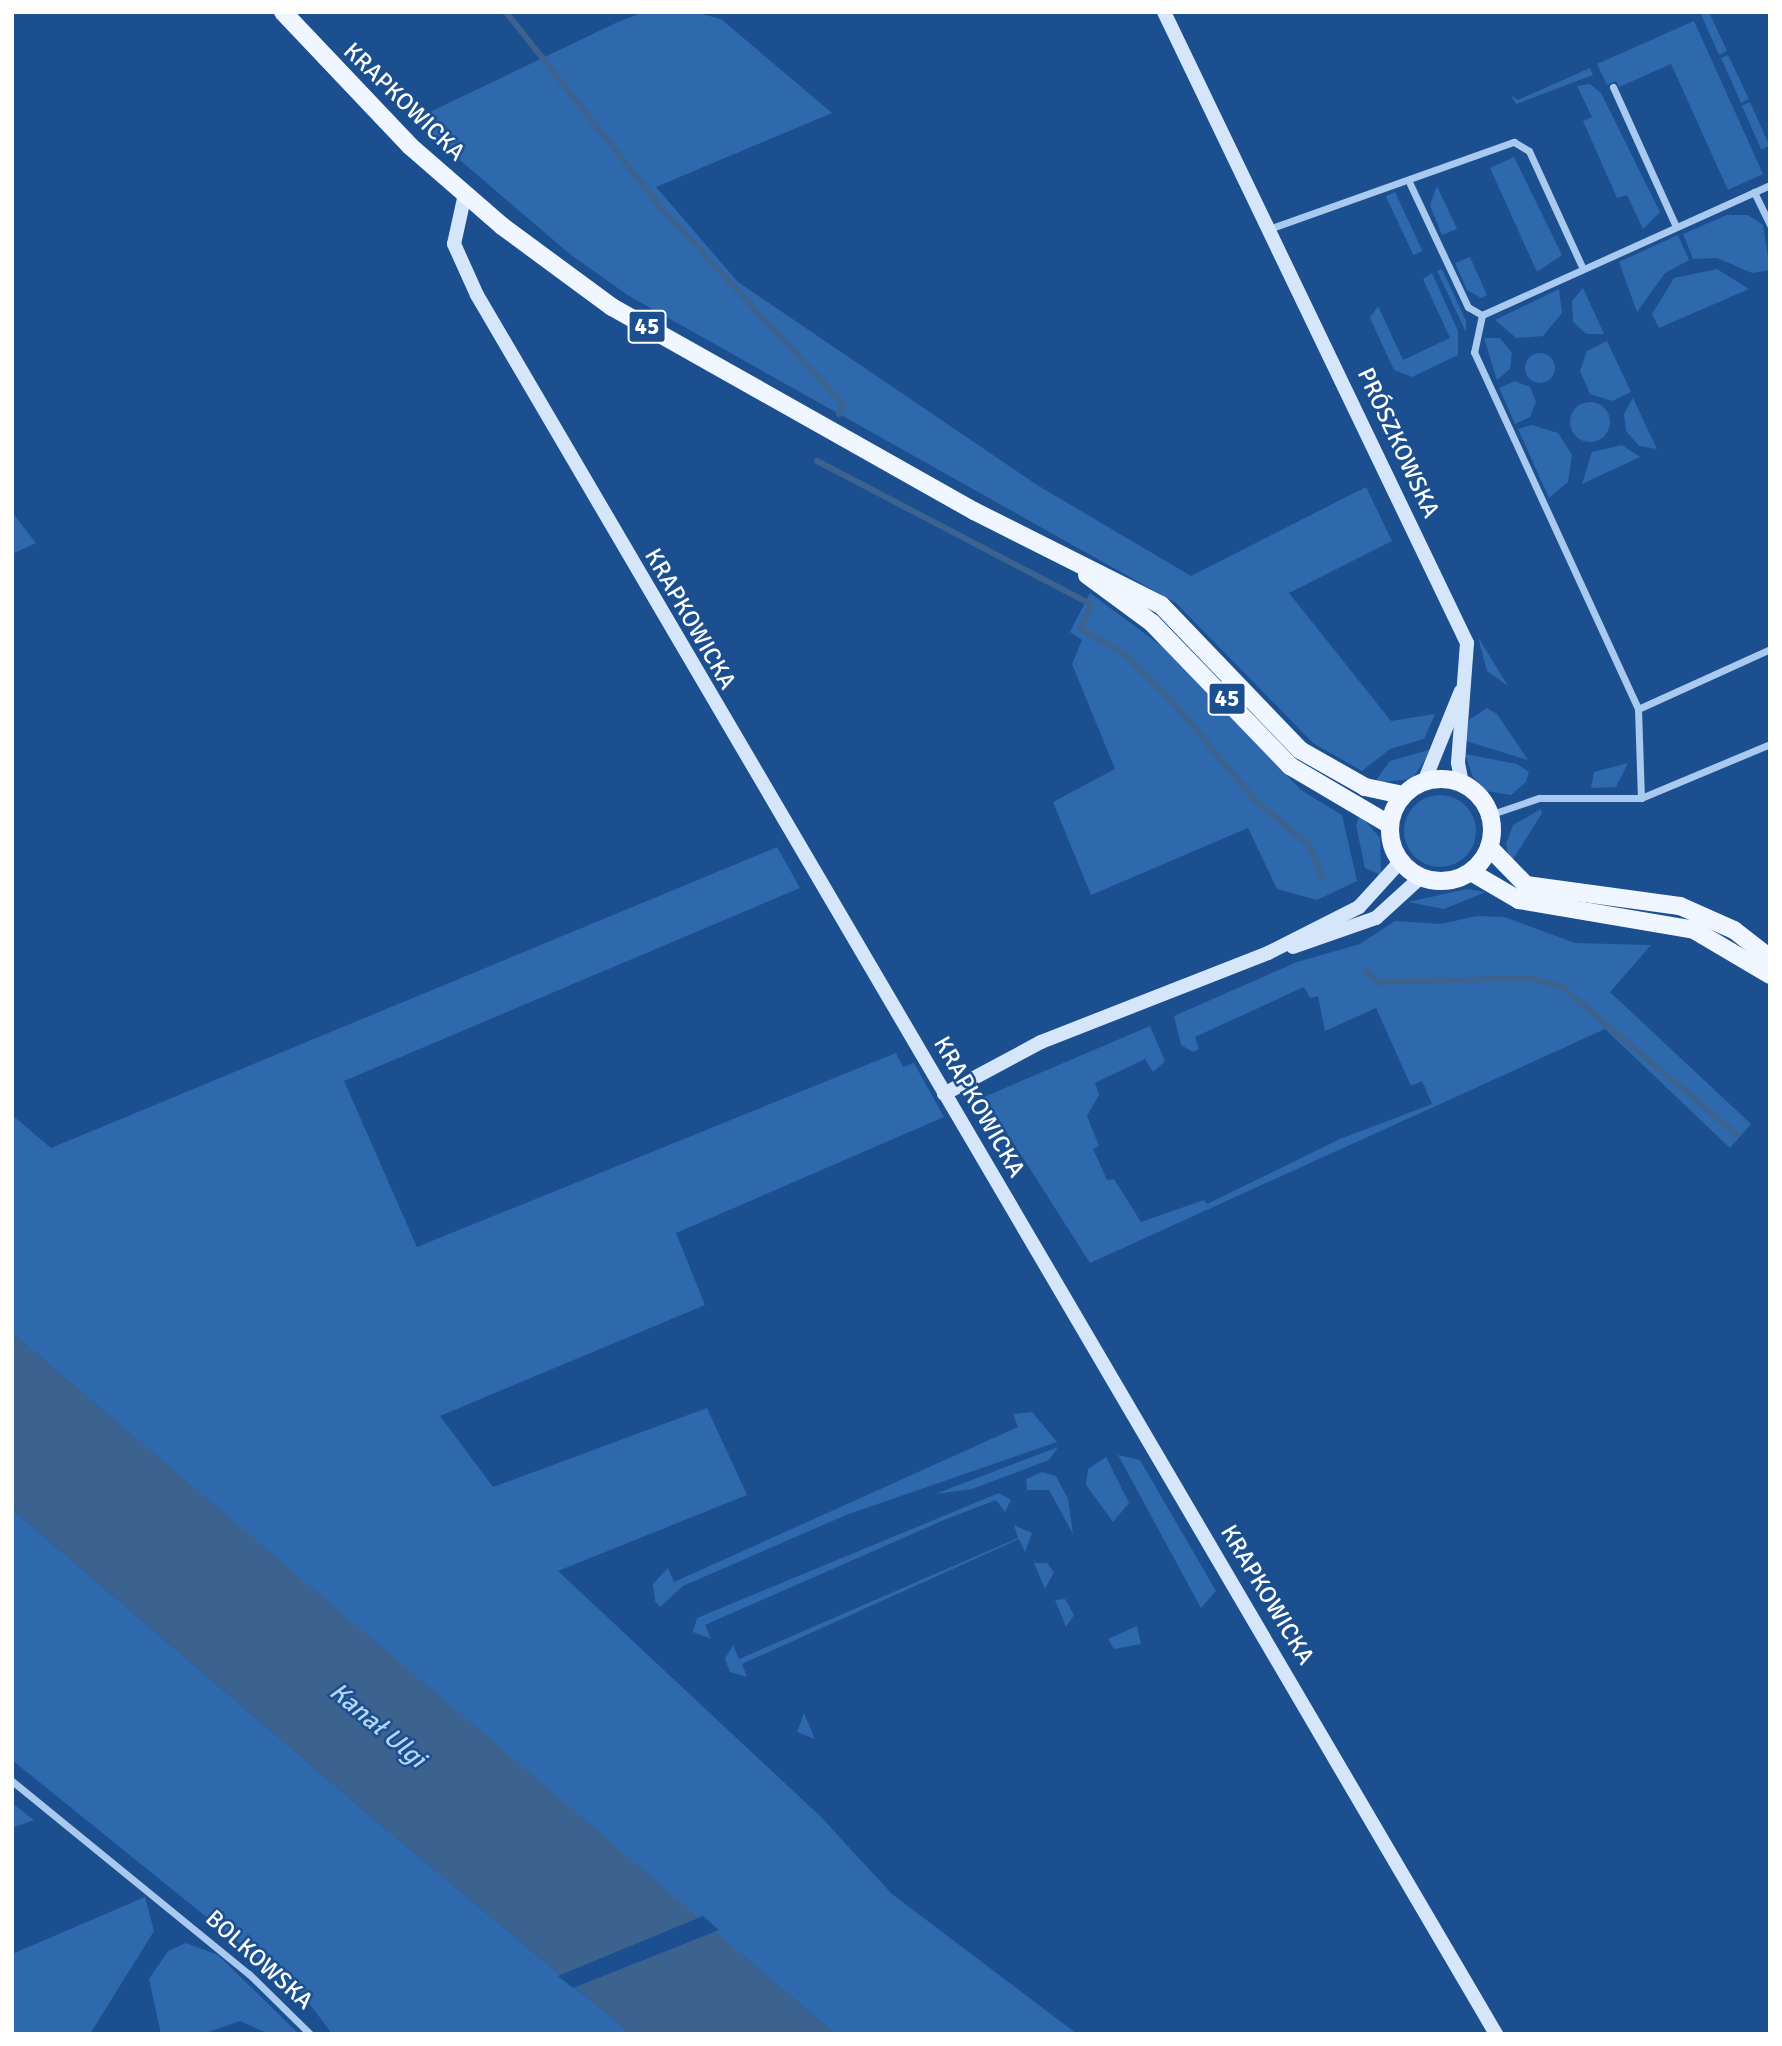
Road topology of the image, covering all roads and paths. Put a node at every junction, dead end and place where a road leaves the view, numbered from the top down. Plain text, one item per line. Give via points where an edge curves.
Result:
1 (283, 12) edge
2 (1164, 12) edge
3 (1613, 87) dead end
4 (1410, 184) junction
5 (1770, 185) edge
6 (1754, 192) junction
7 (465, 194) junction
8 (1675, 224) junction
9 (1770, 225) edge
10 (1269, 229) junction
11 (1582, 267) junction
12 (1482, 315) junction
13 (1070, 562) junction
14 (1770, 649) edge
15 (1467, 680) junction
16 (1638, 709) junction
17 (1770, 744) edge
18 (1424, 782) junction
19 (1462, 784) junction
20 (1403, 795) junction
21 (1640, 798) junction
22 (1489, 815) junction
23 (1390, 825) junction
24 (1489, 847) junction
25 (1400, 862) junction
26 (1471, 872) junction
27 (1421, 877) junction
28 (1268, 953) junction
29 (1770, 958) edge
30 (1770, 975) edge
31 (944, 1094) junction
32 (12, 1781) edge
33 (310, 2034) edge
34 (1496, 2034) edge

1 - 7 main road, KRAPKOWICKA / 45 via 347,84
2 - 10 street, PRÓSZKOWSKA
3 - 8 street
4 - 10 street
4 - 11 street via 1514,142 1529,151
4 - 12 street via 1468,307
5 - 6 street
6 - 8 street
6 - 9 street
7 - 13 main road, KRAPKOWICKA / 45 via 612,307
7 - 31 street, KRAPKOWICKA via 454,244 458,261
8 - 11 street
10 - 15 street, PRÓSZKOWSKA via 1466,643
11 - 12 street
12 - 16 street via 1474,352
13 - 20 main road, KRAPKOWICKA / 45 via 1161,605 1300,750 1326,769 1382,793
13 - 23 main road, KRAPKOWICKA / 45 via 1152,623 1290,766
14 - 16 street
15 - 18 street, PRÓSZKOWSKA
15 - 19 street, PRÓSZKOWSKA via 1458,763
16 - 21 street
17 - 21 street
18 - 19 main road
18 - 20 main road
19 - 22 main road via 1480,797
20 - 23 main road
21 - 22 street via 1539,798
22 - 24 main road
23 - 25 main road
24 - 26 main road
24 - 29 main road via 1526,885 1680,906 1734,930
25 - 27 main road
25 - 28 street via 1359,907
26 - 27 main road via 1444,882
26 - 30 main road via 1519,900 1694,930
27 - 28 street via 1376,918
28 - 31 street via 1041,1042
31 - 34 street, KRAPKOWICKA
32 - 33 street, BOLKOWSKA via 181,1917

